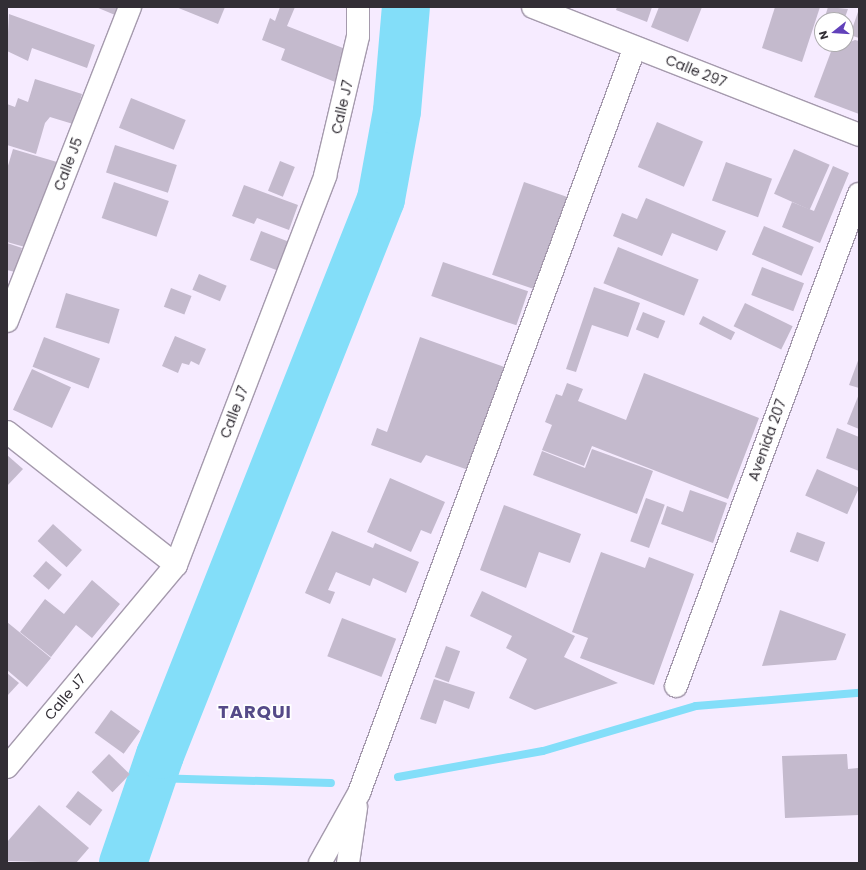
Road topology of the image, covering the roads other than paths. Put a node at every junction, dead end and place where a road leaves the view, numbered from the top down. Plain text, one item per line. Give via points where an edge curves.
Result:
1 (130, 7) edge
2 (358, 7) edge
3 (533, 7) edge
4 (636, 47) junction
5 (859, 135) edge
6 (859, 194) edge
7 (7, 321) edge
8 (7, 432) edge
9 (176, 565) junction
10 (676, 686) dead end
11 (7, 767) edge
12 (359, 793) junction
13 (320, 863) edge
14 (348, 863) edge

1 - 7 street, Calle J5
2 - 9 street, Calle J7 via 358,36 325,176
3 - 4 street, Calle 297
4 - 5 street, Calle 297
4 - 12 street
6 - 10 street, Avenida 207
8 - 9 street
9 - 11 street, Calle J7
12 - 13 street
12 - 14 street

